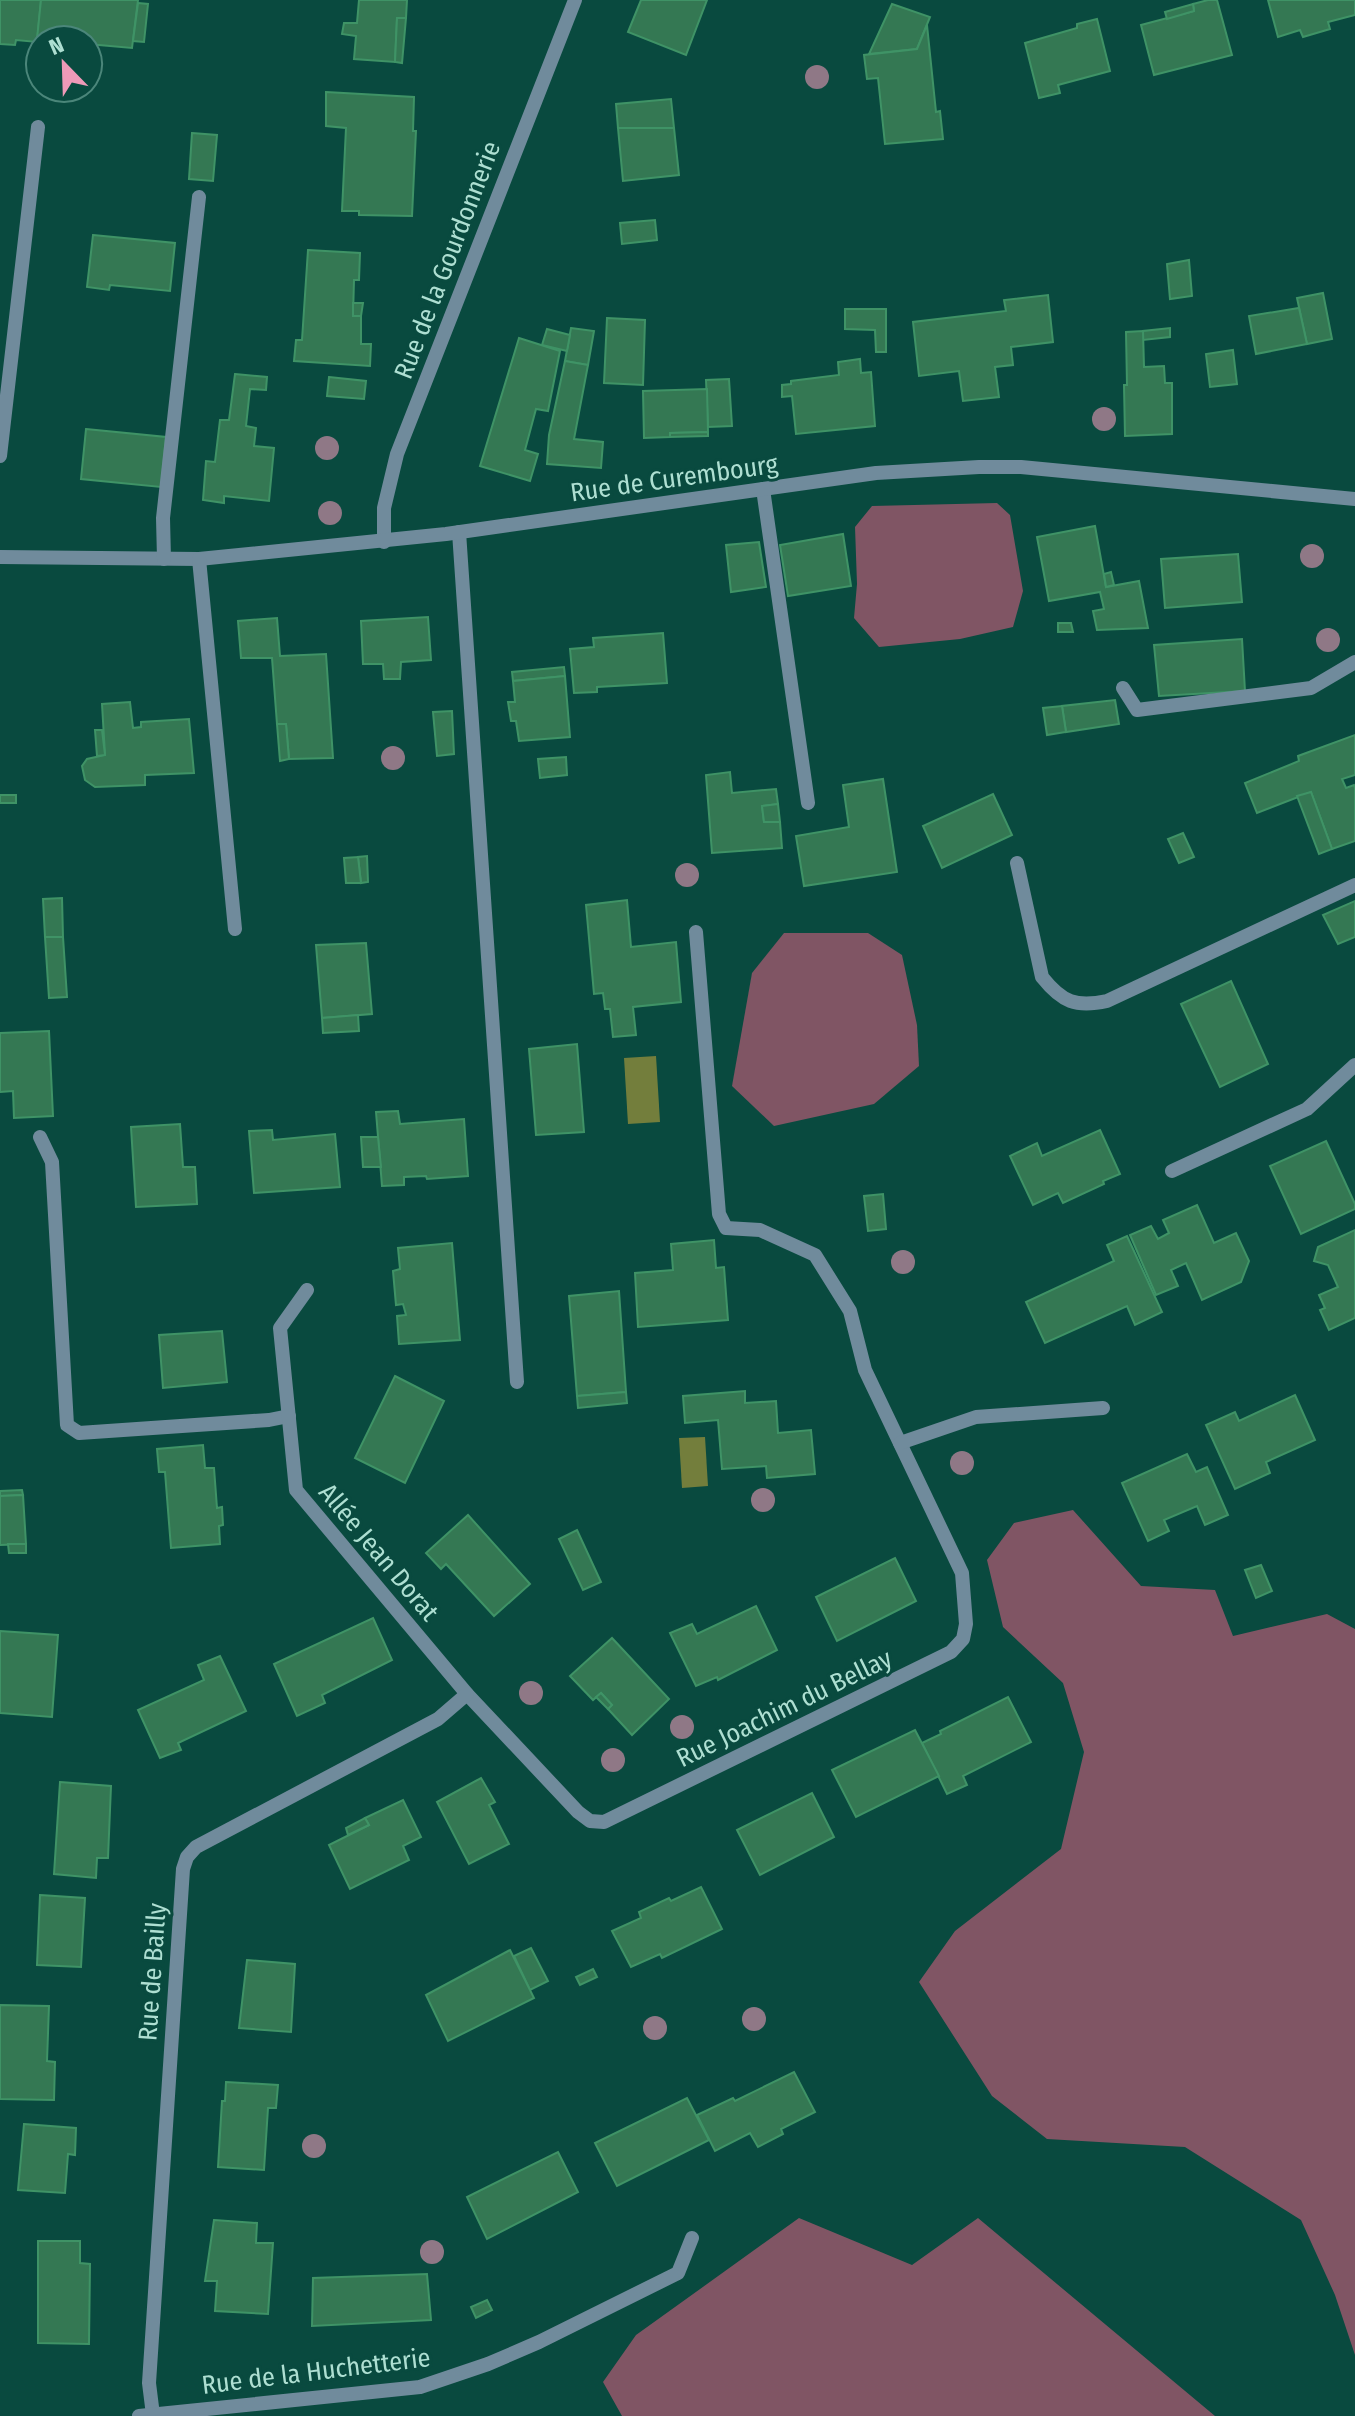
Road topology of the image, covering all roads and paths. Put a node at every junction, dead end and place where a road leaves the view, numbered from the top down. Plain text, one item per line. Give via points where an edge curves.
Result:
1 (575, 0) edge
2 (38, 127) dead end
3 (199, 197) dead end
4 (0, 456) edge
5 (763, 489) junction
6 (1355, 499) edge
7 (459, 532) junction
8 (384, 542) junction
9 (0, 557) edge
10 (164, 559) junction
11 (199, 559) junction
12 (1355, 662) edge
13 (1123, 688) dead end
14 (808, 803) dead end
15 (1017, 863) dead end
16 (1355, 885) edge
17 (235, 929) dead end
18 (696, 932) dead end
19 (1355, 1065) edge
20 (40, 1137) dead end
21 (1172, 1171) dead end
22 (307, 1290) dead end
23 (517, 1382) dead end
24 (1103, 1408) dead end
25 (289, 1416) junction
26 (900, 1443) junction
27 (467, 1694) junction
28 (692, 2238) dead end
29 (146, 2415) edge

1 - 8 street, Rue de la Gourdonnerie via 397,454 384,508
2 - 4 street
3 - 10 street via 163,518
5 - 6 street, Rue de Curembourg via 876,473 1021,467
5 - 7 street, Rue de Curembourg
5 - 14 street
7 - 8 street, Rue de Curembourg
7 - 23 street
8 - 11 street, Rue de Curembourg
9 - 10 street, Rue de Curembourg
10 - 11 street, Rue de Curembourg
11 - 17 street
12 - 13 street via 1311,688 1137,710
15 - 16 street via 1042,977 1069,1002 1088,1005 1107,1001
18 - 26 street, Rue Joachim du Bellay via 719,1214 726,1228 760,1230 815,1255 850,1311 865,1370
19 - 21 street via 1307,1109
20 - 25 street via 52,1162 67,1425 79,1433
22 - 25 street, Allée Jean Dorat via 280,1328
24 - 26 street via 976,1417
25 - 27 street, Allée Jean Dorat via 296,1490
26 - 27 street, Rue Joachim du Bellay via 962,1573 966,1624 963,1639 951,1652 604,1822 590,1821 578,1812
27 - 29 street, Rue de Bailly via 438,1719 196,1847 187,1857
28 - 29 street, Rue de la Huchetterie via 678,2273 539,2342 420,2387

